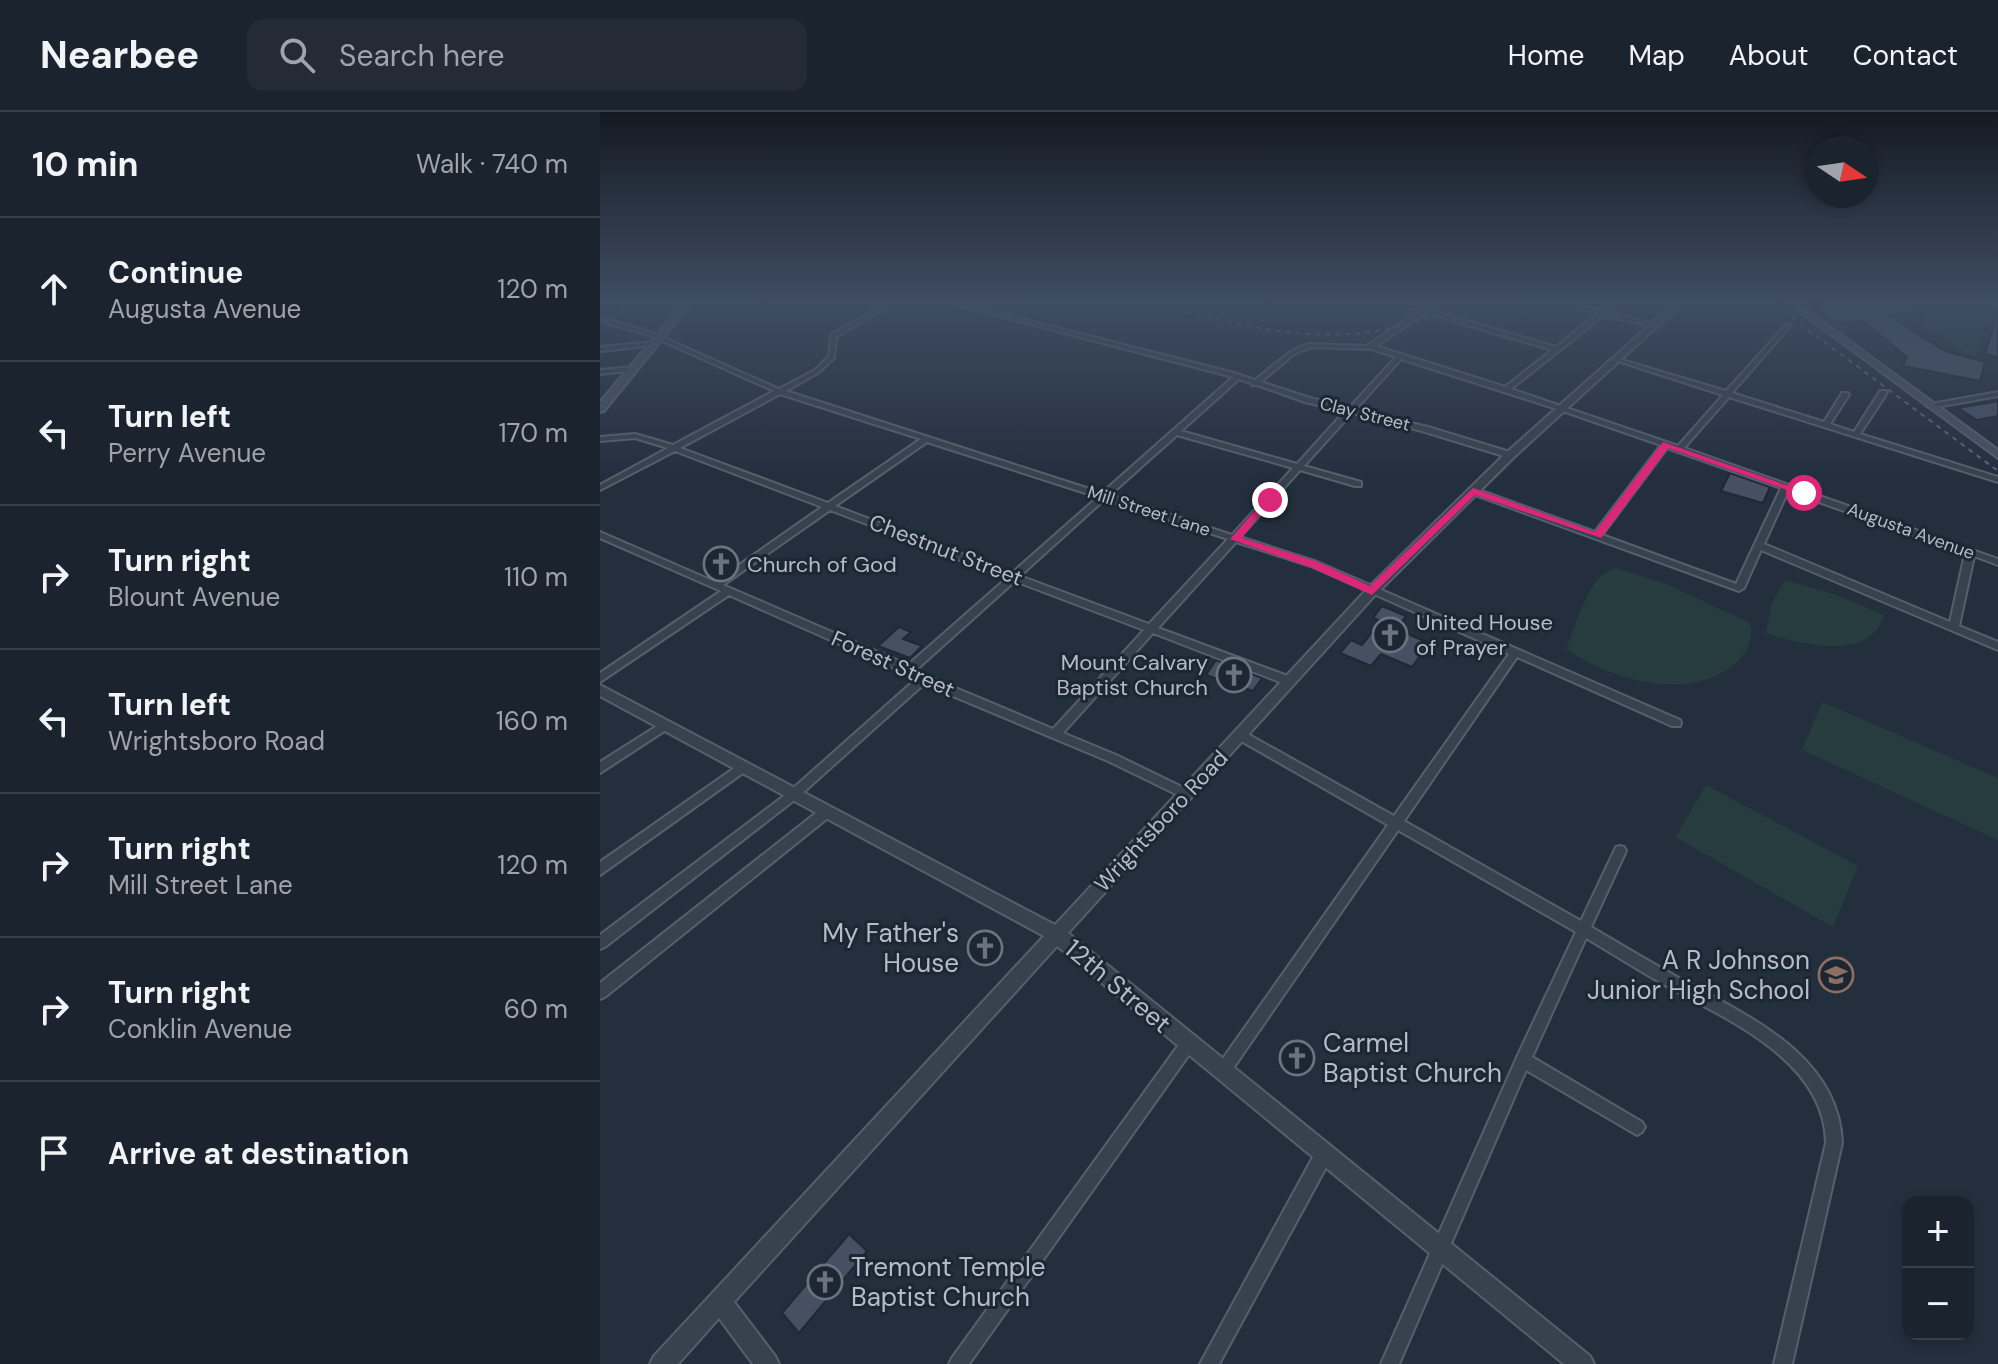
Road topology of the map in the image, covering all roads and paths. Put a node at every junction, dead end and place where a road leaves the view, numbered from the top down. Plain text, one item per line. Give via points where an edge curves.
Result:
1 (642, 358) edge
2 (697, 358) edge
3 (830, 358) edge
4 (1166, 358) edge
5 (1285, 358) edge
6 (1398, 358) edge
7 (1408, 358) edge
8 (1545, 358) edge
9 (1758, 358) edge
10 (1867, 358) edge
11 (1617, 359) joint
12 (633, 369) junction
13 (600, 372) edge
14 (1237, 377) junction
15 (1254, 384) junction
16 (1506, 390) junction
17 (779, 391) junction
18 (1883, 393) dead end
19 (1727, 394) junction
20 (1998, 394) edge
21 (1845, 395) dead end
22 (1931, 406) junction
23 (1563, 408) junction
24 (600, 409) edge
25 (1347, 409) junction
26 (1826, 425) junction
27 (1176, 432) junction
28 (1856, 435) junction
29 (600, 439) edge
30 (926, 439) junction
31 (1666, 444) junction
32 (674, 448) junction
33 (1679, 449) junction
34 (1510, 455) junction
35 (1998, 455) edge
36 (1299, 468) junction
37 (1998, 480) edge
38 (1358, 484) dead end
39 (1786, 487) junction
40 (600, 488) edge
41 (1473, 491) junction
42 (1104, 497) junction
43 (829, 506) junction
44 (600, 535) edge
45 (1597, 536) junction
46 (1235, 539) junction
47 (1758, 545) junction
48 (1970, 552) junction
49 (1998, 562) edge
50 (1012, 575) junction
51 (715, 586) junction
52 (728, 591) junction
53 (1372, 591) junction
54 (1954, 628) junction
55 (1153, 629) junction
56 (1998, 646) edge
57 (1514, 654) junction
58 (909, 670) junction
59 (600, 678) edge
60 (923, 679) junction
61 (1289, 681) junction
62 (600, 690) edge
63 (1676, 723) dead end
64 (665, 725) junction
65 (1055, 734) junction
66 (1240, 735) junction
67 (743, 767) junction
68 (600, 768) edge
69 (1186, 794) junction
70 (793, 795) junction
71 (825, 813) junction
72 (1396, 824) junction
73 (1620, 851) dead end
74 (600, 869) edge
75 (1583, 928) junction
76 (1056, 934) junction
77 (600, 943) edge
78 (600, 992) edge
79 (1188, 1044) junction
80 (1523, 1060) junction
81 (1222, 1072) junction
82 (1637, 1127) dead end
83 (1324, 1154) junction
84 (1439, 1248) junction
85 (720, 1301) junction
86 (662, 1364) edge
87 (767, 1364) edge
88 (958, 1364) edge
89 (1209, 1364) edge
90 (1390, 1364) edge
91 (1582, 1364) edge
92 (1783, 1364) edge

1 - 12 main road
2 - 17 street, Mill Street Lane
3 - 17 street
4 - 14 street, Clay Street
5 - 15 street
6 - 25 street
7 - 16 street, Augusta Avenue
8 - 16 street
9 - 19 street
10 - 22 main road
11 - 19 street
11 - 23 street, Wrightsboro Road
12 - 13 street
12 - 24 main road
14 - 15 street, Clay Street
14 - 27 street
15 - 25 street, Clay Street
16 - 23 street, Augusta Avenue
17 - 30 street, Mill Street Lane
17 - 32 street
18 - 28 street
19 - 26 street
19 - 33 street
20 - 22 street
21 - 26 street
22 - 35 main road
23 - 31 street, Augusta Avenue
23 - 34 street, Wrightsboro Road
25 - 34 street, Clay Street
25 - 36 street
26 - 28 street
27 - 36 street
27 - 42 street
28 - 37 street
29 - 32 street, Chestnut Street via 635,436
30 - 42 street, Mill Street Lane
30 - 43 street
31 - 33 street, Augusta Avenue
31 - 45 street
32 - 40 street
32 - 43 street, Chestnut Street
33 - 39 street, Augusta Avenue
34 - 41 street, Wrightsboro Road
36 - 38 street
36 - 46 street
39 - 47 street
39 - 48 street, Augusta Avenue
41 - 45 street
41 - 53 street, Wrightsboro Road
42 - 46 street, Mill Street Lane
42 - 50 street
43 - 50 street, Chestnut Street
43 - 51 street
44 - 51 street, Forest Street
45 - 47 street via 1739,588
46 - 53 street, Mill Street Lane via 1314,564
46 - 55 street
47 - 54 street
48 - 49 street, Augusta Avenue
48 - 54 street
50 - 55 street, Chestnut Street
50 - 58 street
51 - 52 street, Forest Street
52 - 58 street, Forest Street
52 - 59 street
53 - 57 street, Mill Street Lane
53 - 61 street, Wrightsboro Road
54 - 56 street
55 - 61 street, Chestnut Street
55 - 65 street
57 - 63 street, Mill Street Lane
57 - 72 street
58 - 60 street, Forest Street
60 - 65 street, Forest Street
60 - 70 street
61 - 66 street, Wrightsboro Road
62 - 64 street, 12th Street
64 - 67 street, 12th Street
64 - 68 street
65 - 69 street, Forest Street
66 - 69 street, Wrightsboro Road
66 - 72 street
67 - 70 street, 12th Street
67 - 74 street
69 - 76 street, Wrightsboro Road
70 - 71 street, 12th Street
70 - 77 street
71 - 76 street, 12th Street
71 - 78 street
72 - 75 street
72 - 81 street
73 - 75 street
75 - 80 street
75 - 92 street via 1782,1049 1803,1067 1830,1111 1834,1143
76 - 79 street, 12th Street
76 - 85 street, Wrightsboro Road
79 - 81 street, 12th Street
79 - 88 street
80 - 82 street
80 - 84 street
81 - 83 street, 12th Street
83 - 84 street, 12th Street
83 - 89 street
84 - 90 street
84 - 91 street, 12th Street
85 - 86 street, Wrightsboro Road
85 - 87 street

